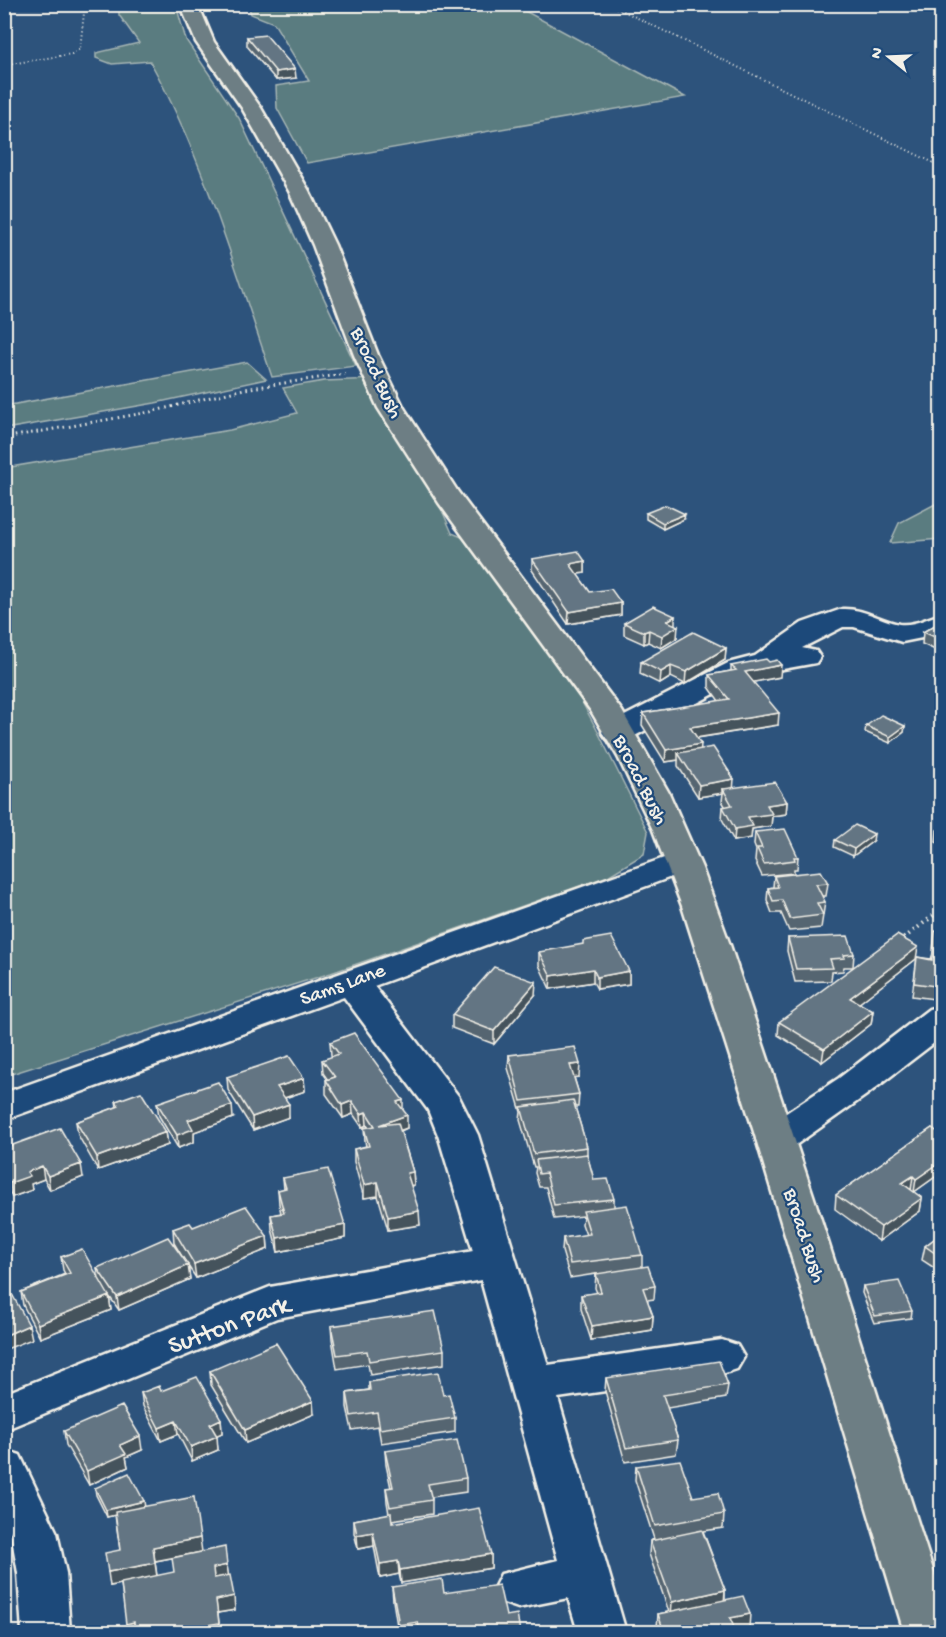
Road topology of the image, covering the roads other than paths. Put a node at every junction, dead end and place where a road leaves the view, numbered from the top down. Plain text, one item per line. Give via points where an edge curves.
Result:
1 (189, 4) edge
2 (942, 623) edge
3 (805, 657) dead end
4 (758, 664) junction
5 (618, 732) junction
6 (681, 862) junction
7 (351, 980) junction
8 (942, 1018) edge
9 (4, 1107) edge
10 (776, 1139) junction
11 (497, 1262) junction
12 (722, 1358) dead end
13 (531, 1385) junction
14 (4, 1413) edge
15 (4, 1468) edge
16 (584, 1575) junction
17 (518, 1588) dead end
18 (46, 1632) edge
19 (602, 1632) edge
20 (928, 1632) edge

1 - 5 main road, Broad Bush via 197,29 247,102 300,194 392,408 436,478 539,616
2 - 4 street via 896,632 860,619 844,618 825,623
3 - 4 street
4 - 5 street via 739,669
5 - 6 main road, Broad Bush via 660,809
6 - 7 street, Sams Lane
6 - 10 main road, Broad Bush
7 - 9 street, Sams Lane
7 - 11 street via 445,1106 458,1135
8 - 10 street
10 - 20 main road, Broad Bush
11 - 13 street
11 - 14 street, Sutton Park via 270,1303
12 - 13 street
13 - 16 street
15 - 18 street via 34,1533 42,1574
16 - 17 street
16 - 19 street

